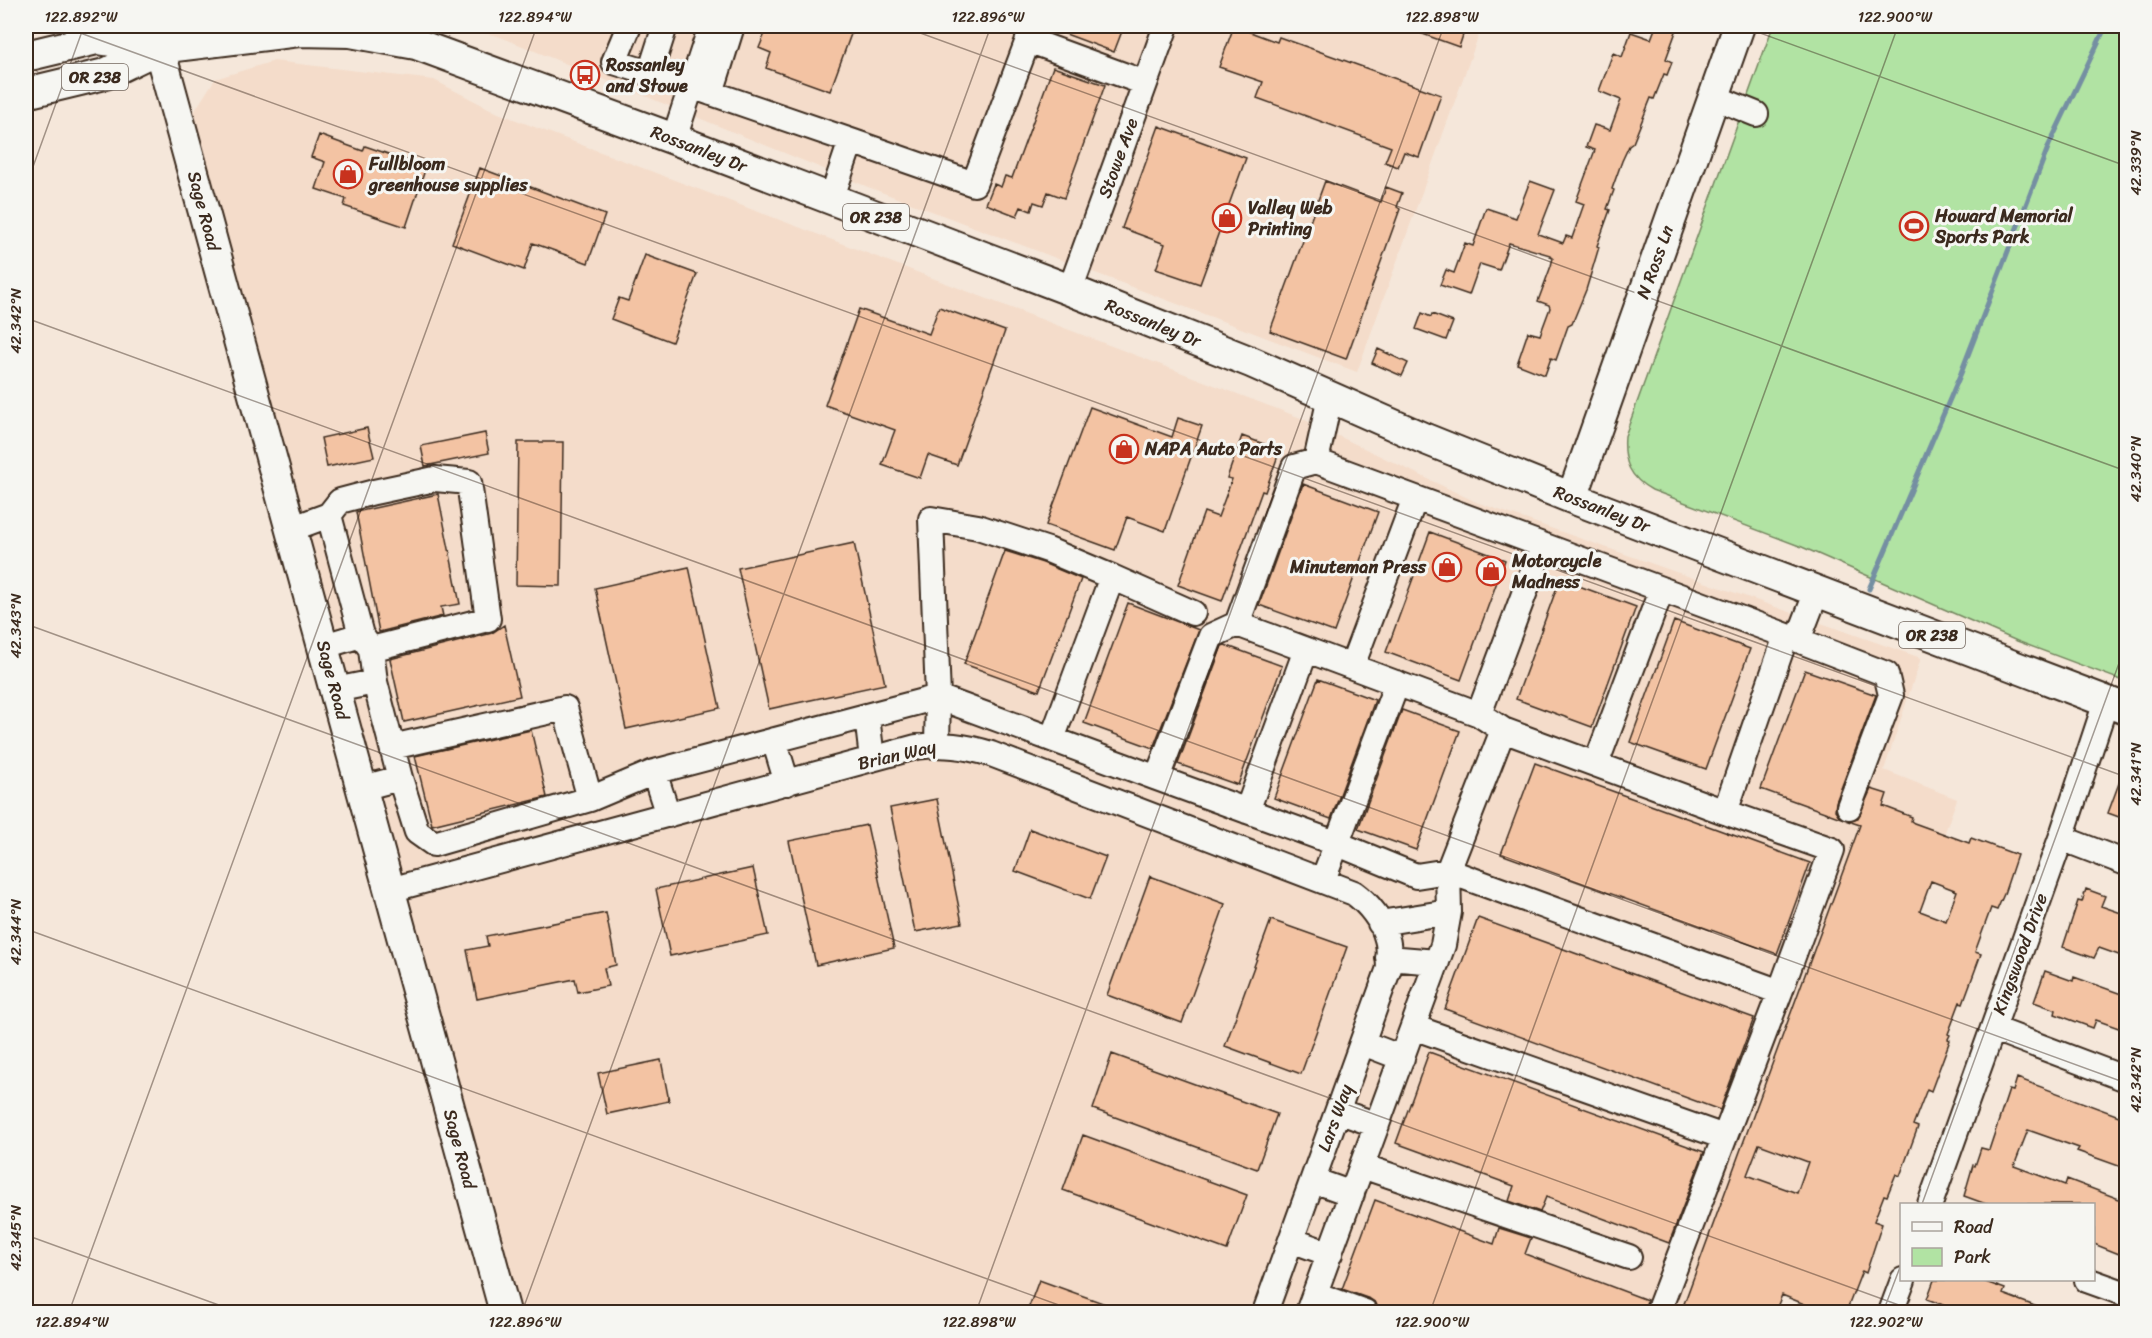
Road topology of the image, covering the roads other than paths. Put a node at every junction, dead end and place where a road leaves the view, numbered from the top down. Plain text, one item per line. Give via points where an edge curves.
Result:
1 (628, 26) edge
2 (665, 26) edge
3 (672, 26) edge
4 (711, 26) edge
5 (732, 26) edge
6 (1166, 26) edge
7 (1739, 26) edge
8 (156, 37) edge
9 (657, 48) junction
10 (26, 56) edge
11 (650, 73) junction
12 (1145, 83) junction
13 (701, 89) junction
14 (26, 93) edge
15 (1714, 98) junction
16 (1756, 114) dead end
17 (674, 139) junction
18 (851, 141) junction
19 (831, 200) junction
20 (1070, 290) junction
21 (1330, 397) junction
22 (1316, 461) junction
23 (1415, 498) junction
24 (1572, 498) junction
25 (329, 515) junction
26 (291, 529) junction
27 (1542, 546) junction
28 (1112, 577) junction
29 (1661, 591) junction
30 (1817, 591) junction
31 (1193, 613) dead end
32 (1237, 624) junction
33 (1792, 638) junction
34 (366, 642) junction
35 (324, 646) junction
36 (1306, 650) junction
37 (1353, 666) junction
38 (375, 682) junction
39 (1397, 683) junction
40 (335, 690) junction
41 (938, 698) junction
42 (2116, 705) edge
43 (1479, 714) junction
44 (867, 716) junction
45 (1023, 729) junction
46 (1503, 730) junction
47 (1052, 739) junction
48 (774, 740) junction
49 (937, 744) junction
50 (392, 747) junction
51 (872, 759) junction
52 (1107, 759) junction
53 (1010, 761) junction
54 (1596, 764) junction
55 (654, 772) junction
56 (400, 778) junction
57 (1156, 778) junction
58 (786, 783) junction
59 (362, 788) junction
60 (1188, 789) junction
61 (1092, 792) junction
62 (590, 799) junction
63 (1849, 807) dead end
64 (559, 808) junction
65 (1247, 811) junction
66 (1725, 812) junction
67 (668, 815) junction
68 (1174, 824) junction
69 (2061, 838) junction
70 (570, 842) junction
71 (1338, 844) junction
72 (2127, 863) edge
73 (1448, 871) junction
74 (1323, 880) junction
75 (390, 890) junction
76 (1449, 912) junction
77 (1380, 923) junction
78 (1388, 958) junction
79 (1437, 962) junction
80 (1780, 992) junction
81 (1413, 1027) junction
82 (1994, 1029) junction
83 (1363, 1043) junction
84 (1402, 1058) junction
85 (2127, 1079) edge
86 (1338, 1111) junction
87 (1377, 1125) junction
88 (1724, 1137) junction
89 (1362, 1166) junction
90 (1313, 1180) junction
91 (1352, 1194) junction
92 (1930, 1203) edge
93 (1291, 1240) junction
94 (1330, 1254) junction
95 (1629, 1257) dead end
96 (1903, 1281) edge
97 (2089, 1281) edge
98 (2127, 1294) edge
99 (1311, 1303) edge
100 (505, 1312) edge
101 (1265, 1312) edge
102 (1365, 1312) edge
103 (1658, 1312) edge
104 (1891, 1312) edge

1 - 11 street via 614,62
2 - 9 street
3 - 9 street via 665,44
4 - 13 street
5 - 13 street
6 - 12 street, Stowe Ave
7 - 15 main road, N Ross Ln
8 - 10 main road, OR 238 via 97,39
8 - 14 main road, OR 238 via 105,74
8 - 17 main road, Rossanley Dr / OR 238 via 350,32 416,44
8 - 26 main road, Sage Road
9 - 11 street
11 - 13 street
12 - 18 street via 1028,39 974,184
12 - 20 street, Stowe Ave
13 - 17 street
13 - 18 street
15 - 16 street
15 - 24 main road, N Ross Ln
17 - 19 main road, Rossanley Dr / OR 238
18 - 19 street
19 - 20 main road, Rossanley Dr / OR 238
20 - 21 main road, Rossanley Dr / OR 238
21 - 22 street
21 - 24 main road, Rossanley Dr / OR 238
22 - 23 street
22 - 32 street via 1294,467
23 - 27 street
23 - 37 street
24 - 30 main road, Rossanley Dr / OR 238
25 - 26 street
25 - 34 street
25 - 34 street via 340,501 374,492 435,479 469,482 488,619
26 - 35 main road, Sage Road
27 - 29 street
27 - 43 street
28 - 31 street
28 - 41 street via 978,527 931,519
28 - 47 street
29 - 33 street
29 - 54 street
30 - 33 street
30 - 42 main road, Rossanley Dr / OR 238
32 - 36 street
32 - 57 street via 1211,636
33 - 63 street via 1886,674 1891,694
33 - 66 street
34 - 35 street
34 - 38 street
35 - 40 main road, Sage Road
36 - 37 street
36 - 65 street
37 - 39 street
38 - 40 street
38 - 50 street
39 - 43 street
39 - 71 street
40 - 59 main road, Sage Road
41 - 44 street
41 - 45 street
41 - 49 street
42 - 69 street, Kingswood Drive
43 - 46 street
44 - 48 street
44 - 51 street
45 - 47 street
45 - 53 street
46 - 54 street
46 - 73 street
47 - 52 street
48 - 55 street
48 - 58 street
49 - 51 street, Brian Way
49 - 53 street, Brian Way via 970,748
50 - 56 street
50 - 62 street via 566,708
51 - 58 street, Brian Way
52 - 57 street
52 - 61 street
53 - 61 street, Brian Way
54 - 66 street
55 - 62 street
55 - 67 street
56 - 59 street
56 - 64 street via 417,832 434,844
57 - 60 street
58 - 67 street, Brian Way
59 - 75 main road, Sage Road
60 - 65 street
60 - 68 street
61 - 68 street, Brian Way
62 - 64 street
64 - 70 street
65 - 71 street
66 - 80 street via 1832,850
67 - 70 street, Brian Way
68 - 74 street, Brian Way
69 - 72 street
69 - 82 street, Kingswood Drive
70 - 75 street, Brian Way
71 - 73 street via 1416,876
71 - 74 street
73 - 76 street
73 - 80 street
74 - 77 street, Brian Way via 1365,901
75 - 100 main road, Sage Road
76 - 77 street
76 - 79 street
77 - 78 street, Lars Way via 1387,937
78 - 79 street
78 - 83 street, Lars Way via 1389,968
79 - 81 street
80 - 88 street
81 - 84 street
81 - 88 street
82 - 85 street
82 - 92 street, Kingswood Drive
83 - 84 street
83 - 86 street, Lars Way
84 - 87 street
86 - 87 street
86 - 90 street, Lars Way
87 - 89 street
88 - 103 street
89 - 91 street
89 - 95 street
90 - 91 street
90 - 93 street, Lars Way
91 - 94 street
93 - 94 street
93 - 101 street, Lars Way
94 - 99 street
96 - 104 street
97 - 98 street
99 - 102 street

